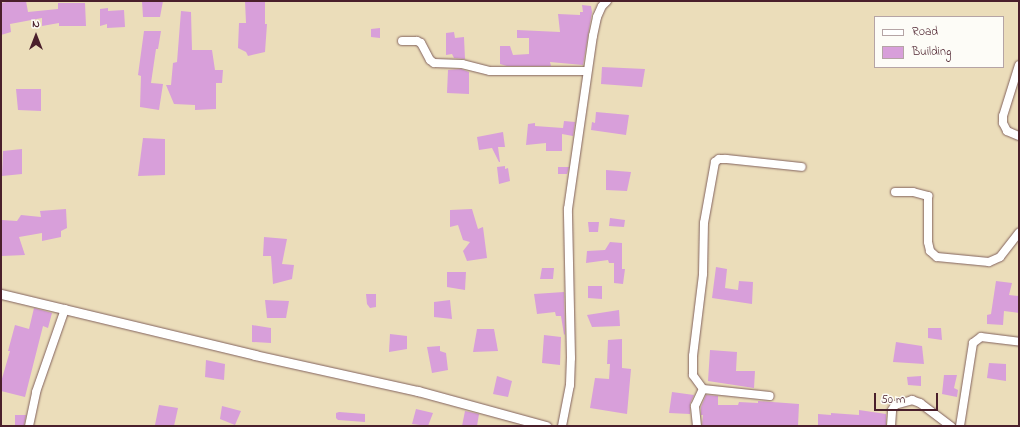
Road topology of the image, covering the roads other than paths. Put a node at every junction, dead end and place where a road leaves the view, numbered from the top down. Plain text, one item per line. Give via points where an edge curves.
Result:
1 (607, 1) edge
2 (402, 41) dead end
3 (1019, 65) edge
4 (587, 71) junction
5 (1019, 136) edge
6 (802, 167) dead end
7 (895, 192) dead end
8 (1019, 233) edge
9 (1, 294) edge
10 (65, 309) junction
11 (1019, 342) edge
12 (703, 390) junction
13 (770, 396) dead end
14 (29, 426) edge
15 (546, 426) edge
16 (562, 426) edge
17 (697, 426) edge
18 (891, 426) edge
19 (951, 426) edge
20 (960, 426) edge

1 - 4 street via 597,17
2 - 4 street via 421,43 434,63 462,64 490,71
3 - 5 street via 1003,123 1007,131
4 - 16 street via 568,209 572,358
6 - 12 street via 726,159 715,162 704,223 703,274 693,356 693,375
7 - 8 street via 913,192 928,196 928,242 930,251 936,257 989,262 1000,257
9 - 10 street
10 - 14 street via 36,392
10 - 15 street via 255,356 418,391
11 - 20 street via 981,337 973,343
12 - 13 street
12 - 17 street via 695,406
18 - 19 street via 892,410 895,405 912,400

